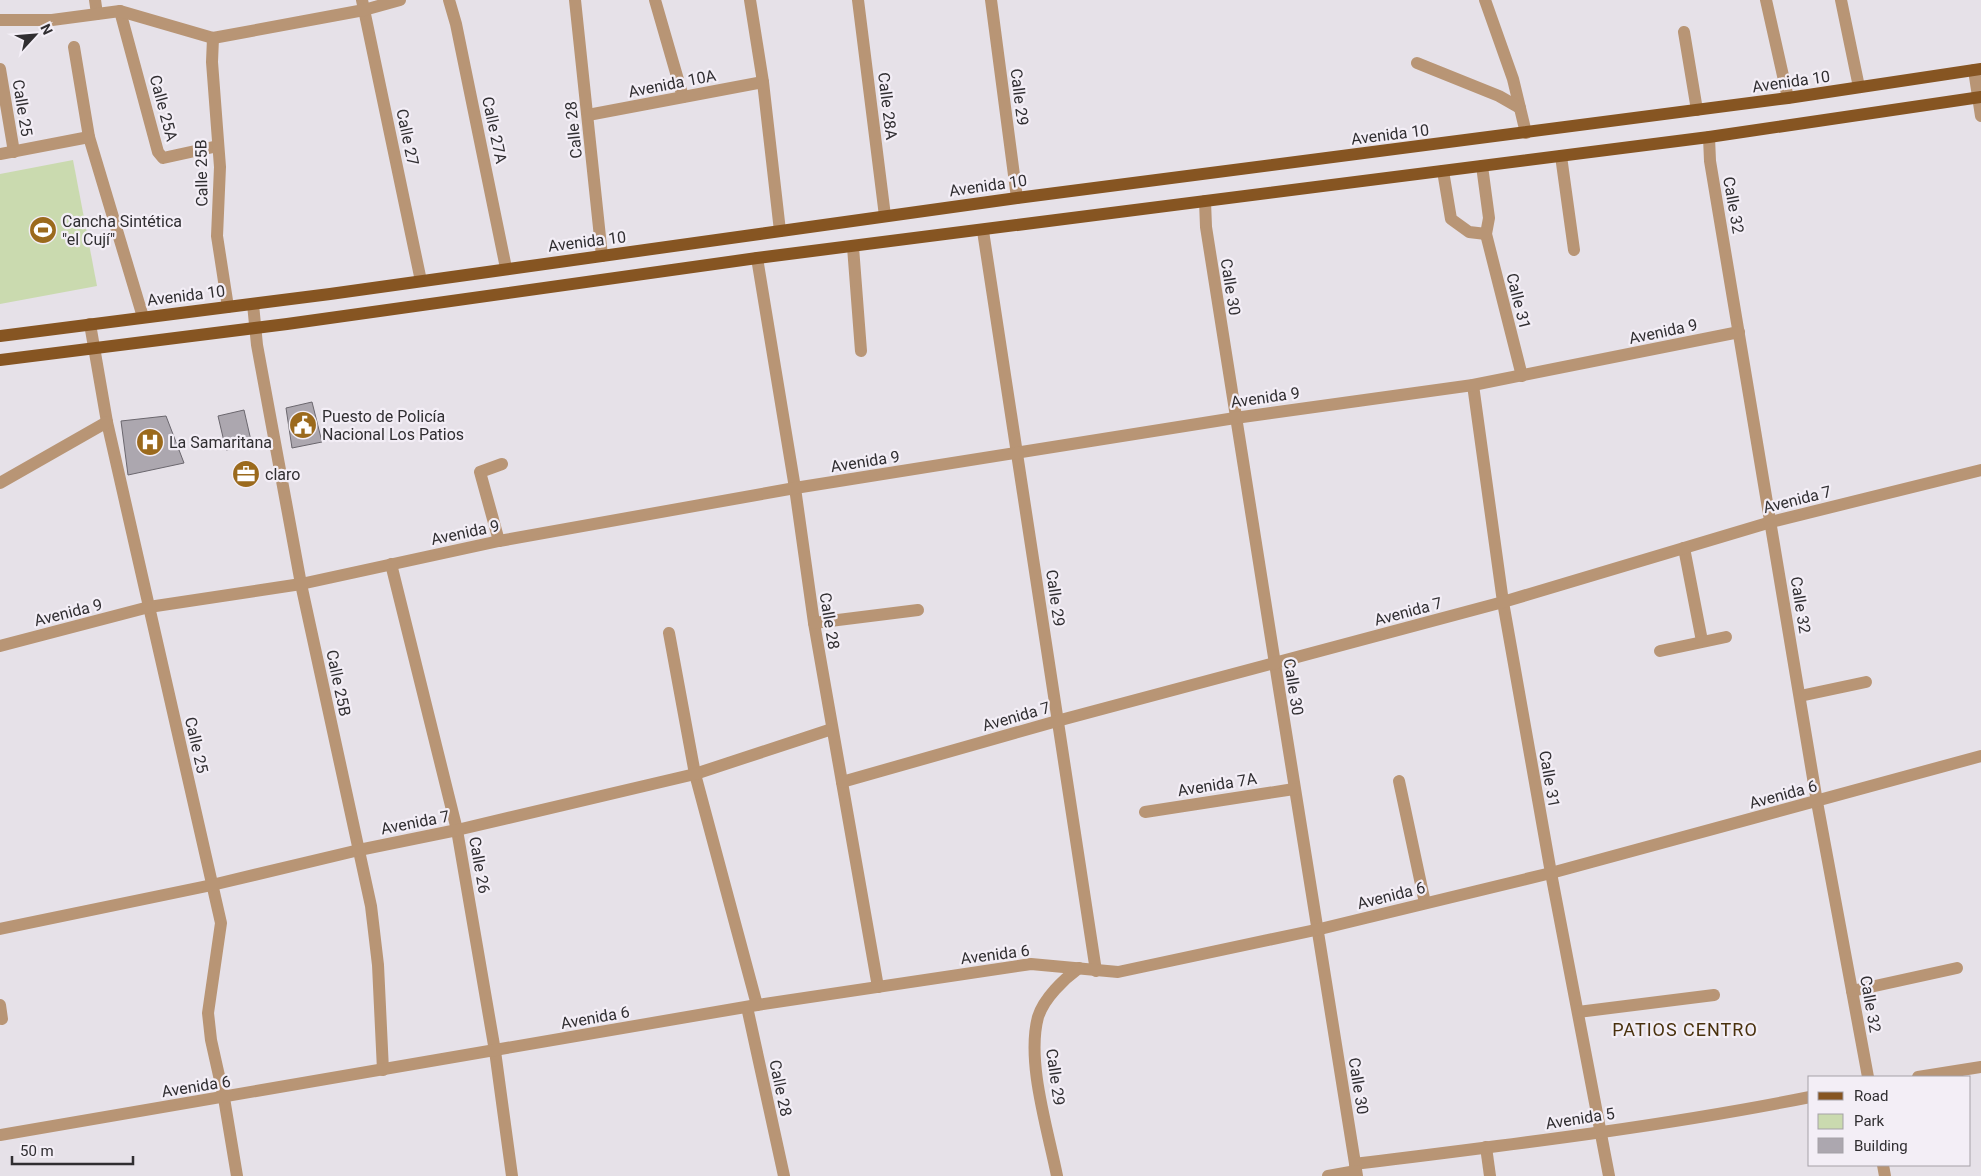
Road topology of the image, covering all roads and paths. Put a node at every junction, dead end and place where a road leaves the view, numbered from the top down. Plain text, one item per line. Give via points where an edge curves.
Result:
1 (95, 0) edge
2 (400, 0) edge
3 (449, 0) edge
4 (575, 0) edge
5 (655, 0) edge
6 (750, 0) edge
7 (858, 0) edge
8 (991, 0) edge
9 (1485, 0) edge
10 (1766, 0) edge
11 (1841, 0) edge
12 (363, 5) edge
13 (120, 11) junction
14 (97, 14) junction
15 (0, 20) edge
16 (1684, 32) dead end
17 (214, 38) junction
18 (74, 47) dead end
19 (1418, 63) dead end
20 (0, 69) edge
21 (1978, 70) edge
22 (763, 82) junction
23 (1859, 87) junction
24 (683, 97) junction
25 (1980, 97) edge
26 (1788, 98) junction
27 (1520, 108) junction
28 (1697, 110) junction
29 (588, 115) junction
30 (1981, 116) edge
31 (1526, 133) junction
32 (89, 137) junction
33 (1709, 137) junction
34 (218, 146) junction
35 (14, 152) junction
36 (0, 154) edge
37 (1561, 156) junction
38 (1482, 166) junction
39 (1443, 171) junction
40 (1016, 198) junction
41 (1206, 201) junction
42 (885, 216) junction
43 (780, 231) junction
44 (983, 231) junction
45 (1486, 234) junction
46 (853, 247) junction
47 (1574, 250) dead end
48 (602, 256) junction
49 (757, 258) junction
50 (506, 268) junction
51 (421, 281) junction
52 (253, 304) junction
53 (228, 307) junction
54 (143, 317) junction
55 (90, 324) junction
56 (255, 328) junction
57 (1739, 332) junction
58 (0, 336) edge
59 (94, 347) junction
60 (860, 350) dead end
61 (0, 360) edge
62 (1522, 376) junction
63 (1473, 385) junction
64 (1235, 418) junction
65 (107, 422) junction
66 (1018, 453) junction
67 (502, 464) dead end
68 (1981, 470) edge
69 (0, 483) edge
70 (795, 488) junction
71 (1771, 522) junction
72 (499, 540) junction
73 (1684, 548) junction
74 (391, 564) junction
75 (301, 584) junction
76 (1503, 602) junction
77 (150, 607) junction
78 (918, 610) dead end
79 (814, 623) junction
80 (669, 633) dead end
81 (1726, 637) dead end
82 (1702, 641) junction
83 (0, 646) edge
84 (1660, 651) dead end
85 (1274, 664) junction
86 (1866, 682) dead end
87 (1800, 696) junction
88 (1057, 721) junction
89 (832, 728) junction
90 (1981, 756) edge
91 (694, 774) junction
92 (1399, 781) dead end
93 (842, 782) junction
94 (1294, 789) junction
95 (1817, 802) junction
96 (1144, 812) dead end
97 (458, 830) junction
98 (359, 850) junction
99 (1551, 874) junction
100 (212, 885) junction
101 (1425, 903) junction
102 (0, 929) edge
103 (1320, 929) junction
104 (1079, 968) junction
105 (1957, 968) dead end
106 (1096, 971) junction
107 (878, 987) junction
108 (1852, 991) junction
109 (1714, 995) dead end
110 (0, 1005) edge
111 (752, 1006) junction
112 (1578, 1012) junction
113 (2, 1019) dead end
114 (495, 1051) junction
115 (1981, 1067) edge
116 (384, 1070) junction
117 (1868, 1076) edge
118 (1924, 1076) edge
119 (1808, 1096) edge
120 (224, 1098) junction
121 (1601, 1131) junction
122 (0, 1135) edge
123 (1486, 1147) junction
124 (1356, 1170) edge
125 (237, 1176) edge
126 (512, 1176) edge
127 (784, 1176) edge
128 (1058, 1176) edge
129 (1328, 1176) edge
130 (1490, 1176) edge
131 (1610, 1176) edge

1 - 14 street
2 - 12 street
3 - 50 street, Calle 27A
4 - 29 street, Calle 28
5 - 24 street
6 - 22 street
7 - 42 street, Calle 28A
8 - 40 street, Calle 29
9 - 27 street
10 - 26 street
11 - 23 street
12 - 17 street
12 - 51 street, Calle 27
13 - 14 street
13 - 17 street
13 - 34 street, Calle 25A via 158,152 163,158
14 - 15 street via 52,20
16 - 28 street
17 - 34 street, Calle 25B via 212,62
18 - 32 street
19 - 27 street via 1499,96
20 - 35 street, Calle 25
21 - 23 main road, Avenida 10
21 - 25 street
22 - 24 street, Avenida 10A
22 - 43 street
23 - 26 main road, Avenida 10
24 - 29 street, Avenida 10A
25 - 30 street
25 - 33 main road
26 - 28 main road, Avenida 10
27 - 31 street
28 - 31 main road, Avenida 10
29 - 48 street, Calle 28
31 - 40 main road, Avenida 10
32 - 35 street
32 - 54 street
33 - 37 main road
33 - 57 street, Calle 32 via 1710,161
34 - 53 street, Calle 25B via 218,236
35 - 36 street
37 - 38 main road
37 - 47 street
38 - 39 main road
38 - 45 street, Calle 31 via 1489,218
39 - 41 main road
39 - 45 street via 1451,219 1469,232
40 - 42 main road, Avenida 10
41 - 44 main road
41 - 64 street, Calle 30 via 1206,227
42 - 43 main road, Avenida 10
43 - 48 main road, Avenida 10
44 - 46 main road
44 - 66 street, Calle 29
45 - 62 street, Calle 31
46 - 49 main road
46 - 60 street
48 - 50 main road, Avenida 10
49 - 56 main road
49 - 70 street, Calle 28
50 - 51 main road, Avenida 10
51 - 52 main road, Avenida 10
52 - 53 main road, Avenida 10
52 - 56 street, Calle 25B
53 - 54 main road, Avenida 10
54 - 55 main road, Avenida 10
55 - 58 main road, Avenida 10
55 - 59 street, Calle 25
56 - 59 main road
56 - 75 street, Calle 25B
57 - 62 street, Avenida 9
57 - 71 street, Calle 32
59 - 61 main road
59 - 65 street, Calle 25
62 - 63 street, Avenida 9
63 - 64 street, Avenida 9
63 - 76 street, Calle 31
64 - 66 street, Avenida 9
64 - 85 street, Calle 30
65 - 69 street
65 - 77 street, Calle 25
66 - 70 street, Avenida 9
66 - 88 street, Calle 29
67 - 72 street via 480,472
68 - 71 street, Avenida 7
70 - 72 street, Avenida 9
70 - 79 street, Calle 28
71 - 73 street, Avenida 7
71 - 87 street, Calle 32
72 - 74 street, Avenida 9
73 - 76 street, Avenida 7
73 - 82 street
74 - 75 street, Avenida 9
74 - 97 street, Calle 26
75 - 77 street, Avenida 9
75 - 98 street, Calle 25B
76 - 85 street, Avenida 7
76 - 99 street, Calle 31
77 - 83 street, Avenida 9
77 - 100 street, Calle 25
78 - 79 street
79 - 89 street, Calle 28
80 - 91 street, Calle 28
81 - 82 street
82 - 84 street
85 - 88 street, Avenida 7
85 - 94 street, Calle 30
86 - 87 street
87 - 95 street, Calle 32
88 - 93 street, Avenida 7
88 - 106 street, Calle 29
89 - 91 street, Avenida 7
89 - 93 street, Calle 28
90 - 95 street, Avenida 6
91 - 97 street, Avenida 7
91 - 111 street, Calle 28
92 - 101 street
93 - 107 street, Calle 28
94 - 96 street, Avenida 7A
94 - 103 street, Calle 30
95 - 99 street, Avenida 6
95 - 108 street, Calle 32
97 - 98 street, Avenida 7
97 - 114 street, Calle 26
98 - 100 street, Avenida 7
98 - 116 street, Calle 25B via 371,906 378,964
99 - 101 street, Avenida 6
99 - 112 street, Calle 31
100 - 102 street, Avenida 7
100 - 120 street, Calle 25 via 221,924 208,1013
101 - 103 street, Avenida 6
103 - 106 street, Avenida 6 via 1118,972
103 - 124 street, Calle 30
104 - 106 street, Avenida 6
104 - 107 street, Avenida 6 via 1031,964
104 - 128 street, Calle 29 via 1066,978 1038,1016 1033,1056
105 - 108 street
107 - 111 street, Avenida 6
108 - 117 street, Calle 32
109 - 112 street
110 - 113 street
111 - 114 street, Avenida 6
111 - 127 street, Calle 28
112 - 121 street, Calle 31
114 - 116 street, Avenida 6
114 - 126 street, Calle 26
115 - 118 street
116 - 120 street, Avenida 6
119 - 121 street, Avenida 5 via 1704,1117
120 - 122 street, Avenida 6
120 - 125 street, Calle 25
121 - 123 street, Avenida 5
121 - 131 street, Calle 31
123 - 124 street, Avenida 5
123 - 130 street
124 - 129 street, Avenida 5

